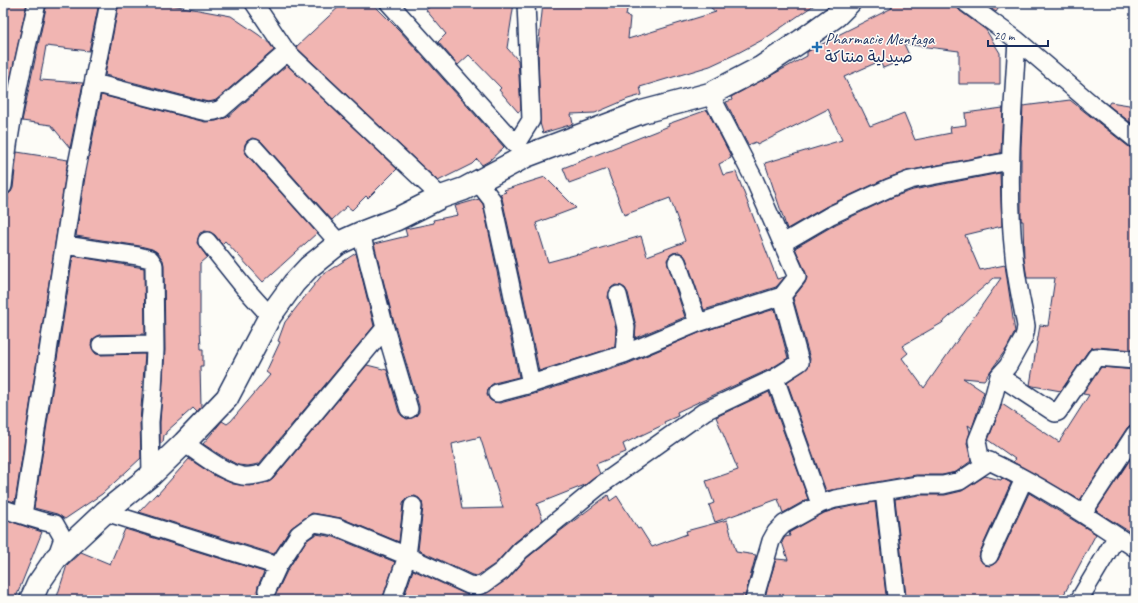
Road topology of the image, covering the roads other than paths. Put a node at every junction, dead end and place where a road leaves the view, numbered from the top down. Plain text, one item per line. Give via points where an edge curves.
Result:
1 (37, 3) edge
2 (109, 3) edge
3 (254, 3) edge
4 (389, 3) edge
5 (526, 3) edge
6 (849, 3) edge
7 (966, 3) edge
8 (1017, 40) junction
9 (287, 52) junction
10 (94, 83) junction
11 (710, 94) junction
12 (1135, 139) edge
13 (254, 148) dead end
14 (521, 150) junction
15 (1010, 161) junction
16 (478, 182) junction
17 (3, 186) edge
18 (441, 197) junction
19 (361, 233) junction
20 (207, 241) dead end
21 (339, 243) junction
22 (783, 243) junction
23 (65, 245) junction
24 (676, 262) dead end
25 (618, 295) dead end
26 (782, 296) junction
27 (270, 316) junction
28 (698, 323) junction
29 (385, 328) junction
30 (155, 344) junction
31 (101, 345) dead end
32 (624, 354) junction
33 (1135, 360) edge
34 (999, 376) junction
35 (775, 378) junction
36 (531, 384) junction
37 (497, 393) dead end
38 (409, 409) dead end
39 (1135, 434) edge
40 (184, 443) junction
41 (990, 461) junction
42 (151, 475) junction
43 (1024, 479) junction
44 (884, 491) junction
45 (820, 504) junction
46 (414, 506) dead end
47 (3, 509) edge
48 (105, 512) junction
49 (1083, 514) junction
50 (24, 515) junction
51 (1117, 536) junction
52 (1135, 548) edge
53 (407, 556) junction
54 (989, 556) dead end
55 (56, 558) junction
56 (278, 566) junction
57 (267, 590) dead end
58 (31, 600) edge
59 (392, 600) edge
60 (754, 600) edge
61 (895, 600) edge
62 (1079, 600) edge

1 - 17 street via 24,60
2 - 10 street
3 - 9 street
4 - 14 street
5 - 14 street via 530,120
6 - 11 street via 825,24 769,62
7 - 8 street
8 - 12 street
8 - 15 street
9 - 10 street via 221,109 215,111 194,110
9 - 18 street
10 - 23 street via 75,175
11 - 14 street via 642,112
11 - 22 street via 754,179
13 - 21 street
14 - 16 street
15 - 22 street via 910,180 831,215
15 - 34 street via 1014,254 1026,326 1023,339 1008,366
16 - 18 street
16 - 36 street via 492,200
18 - 19 street
19 - 21 street
19 - 29 street
20 - 27 street
21 - 27 street via 309,267
22 - 26 street via 797,277
23 - 30 street via 150,260 154,265
23 - 50 street
24 - 28 street
25 - 32 street via 626,328
26 - 28 street
26 - 35 street via 800,362
27 - 40 street via 227,398
28 - 32 street
29 - 38 street
29 - 40 street via 265,473 243,476 225,470
30 - 31 street
30 - 42 street via 150,422
32 - 36 street
33 - 34 street via 1096,357 1056,413
34 - 41 street via 977,442 980,456
35 - 45 street
35 - 53 street via 705,411 598,487 484,584 469,585
36 - 37 street
39 - 49 street
40 - 42 street
41 - 43 street
41 - 44 street via 960,481
42 - 48 street
43 - 49 street
43 - 54 street
44 - 45 street
44 - 61 street
45 - 60 street via 784,524 776,532
46 - 53 street
47 - 50 street
48 - 55 street
48 - 56 street
49 - 51 street
50 - 55 street via 36,521 55,524 63,538
51 - 52 street
51 - 62 street
53 - 56 street via 337,527 314,523 299,534
53 - 59 street
55 - 58 street via 38,584
56 - 57 street

